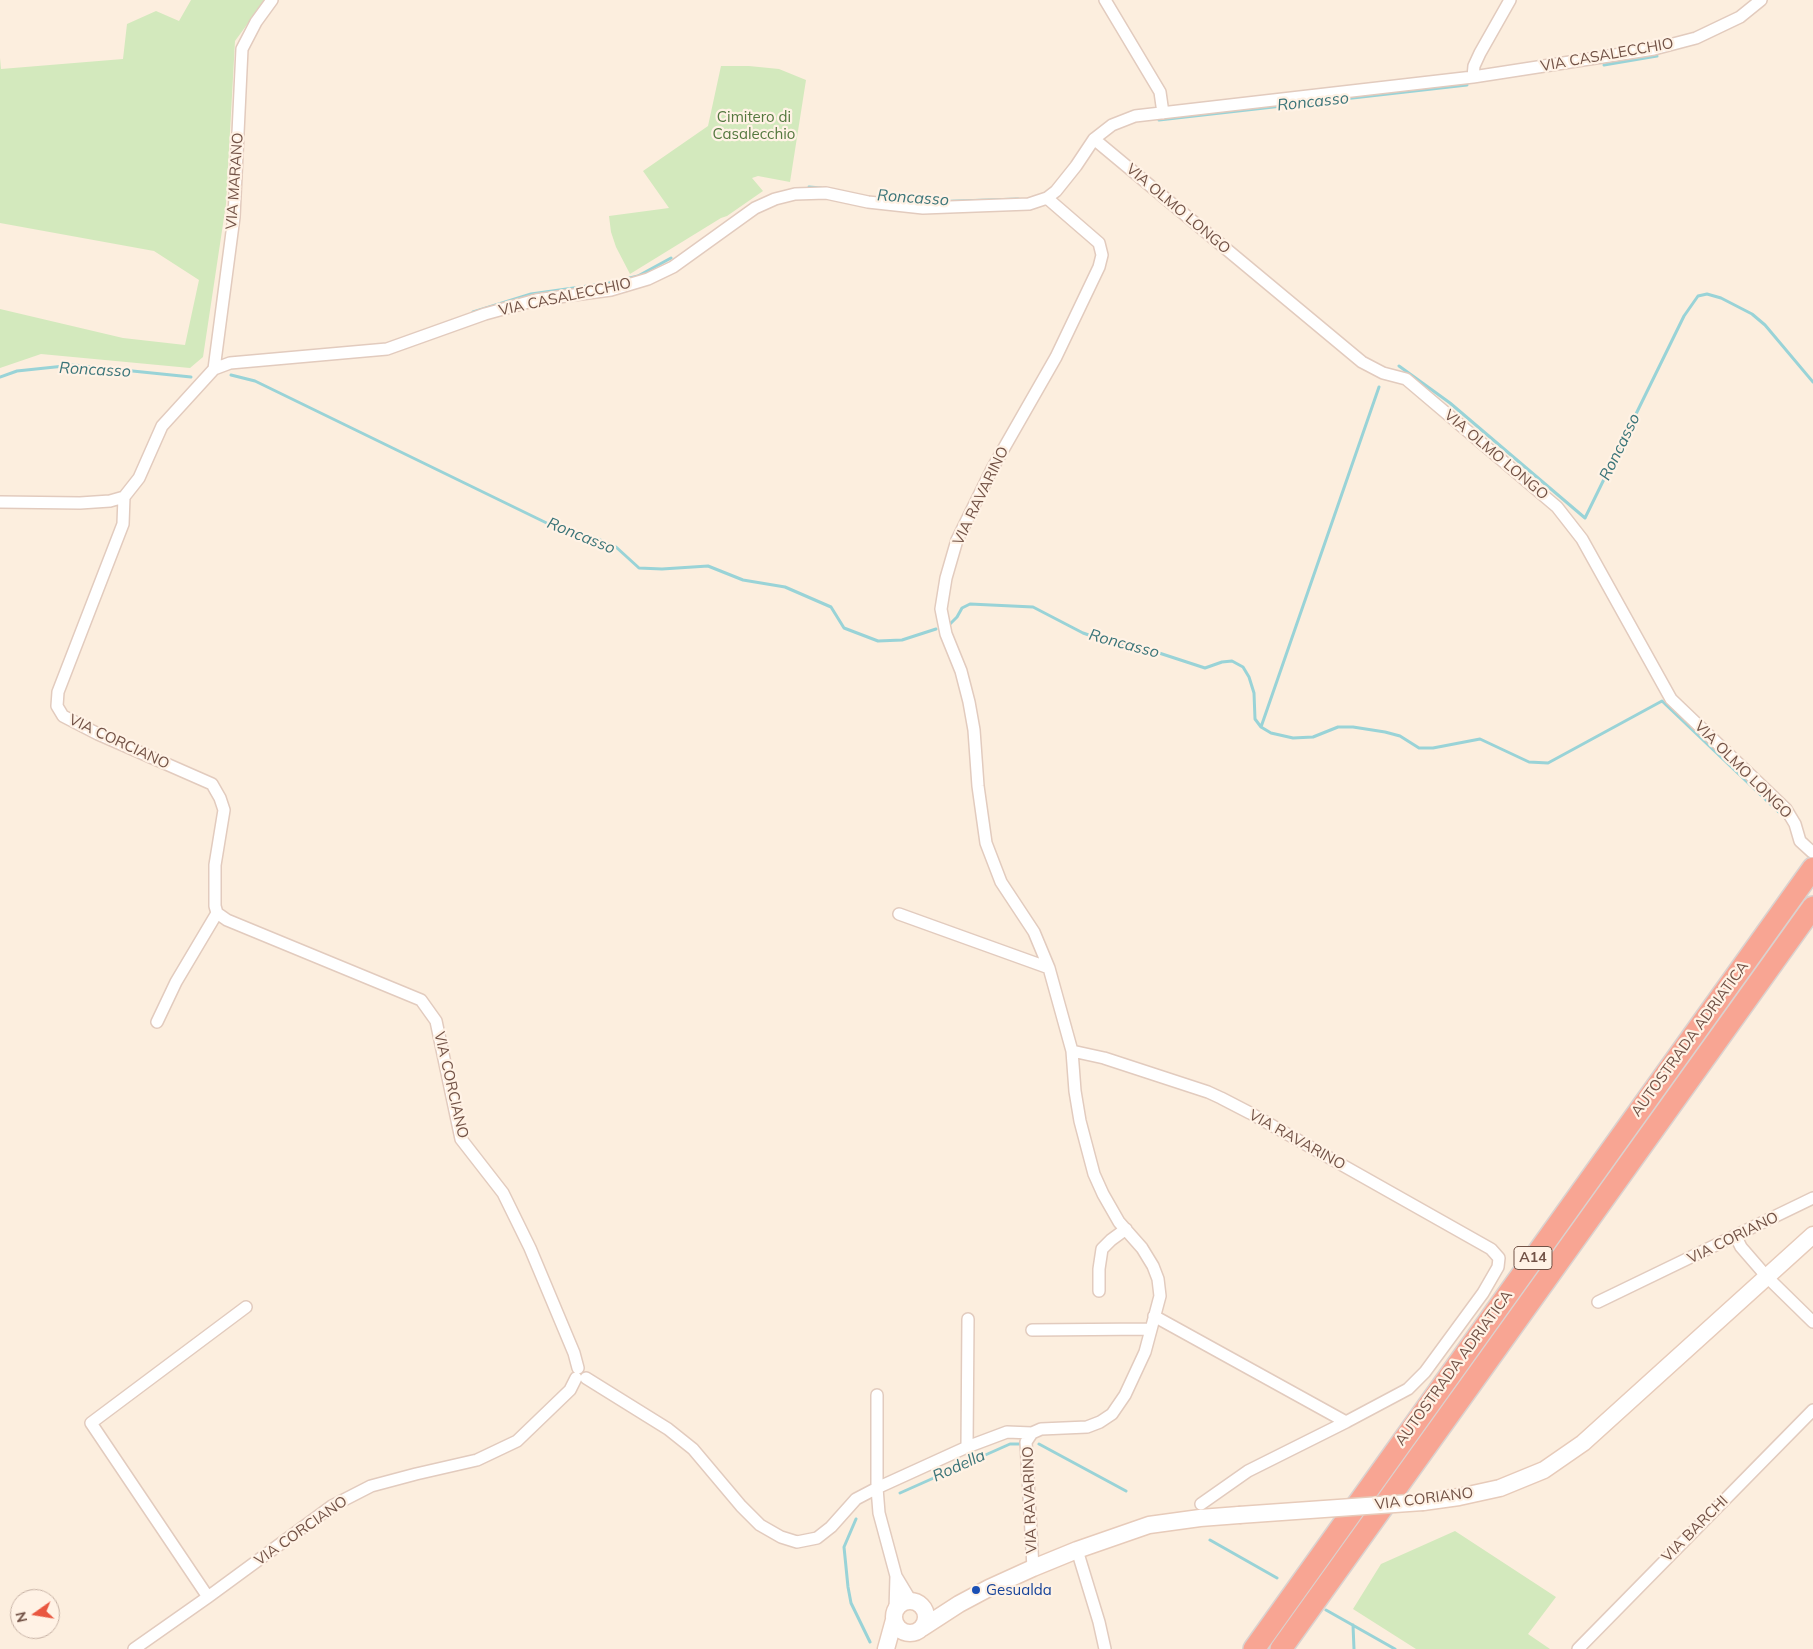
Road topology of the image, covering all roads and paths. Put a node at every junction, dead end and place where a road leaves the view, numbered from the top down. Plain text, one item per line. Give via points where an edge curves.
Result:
1 (272, 0) edge
2 (1105, 0) edge
3 (1510, 0) edge
4 (1760, 0) edge
5 (1473, 77) junction
6 (1163, 113) junction
7 (1094, 139) junction
8 (1047, 198) junction
9 (214, 369) junction
10 (124, 497) junction
11 (0, 502) edge
12 (1812, 860) edge
13 (1813, 907) edge
14 (217, 913) junction
15 (899, 914) dead end
16 (1049, 968) junction
17 (156, 1022) dead end
18 (1072, 1051) junction
19 (1813, 1198) edge
20 (1126, 1229) junction
21 (1813, 1234) edge
22 (1736, 1237) junction
23 (1767, 1277) junction
24 (1099, 1291) dead end
25 (1598, 1302) dead end
26 (246, 1307) dead end
27 (1154, 1316) junction
28 (968, 1319) dead end
29 (1813, 1322) edge
30 (1151, 1329) junction
31 (1032, 1330) dead end
32 (580, 1375) junction
33 (877, 1395) dead end
34 (1813, 1410) edge
35 (1346, 1422) junction
36 (1032, 1433) junction
37 (967, 1447) junction
38 (877, 1488) junction
39 (1201, 1504) dead end
40 (1077, 1550) junction
41 (1033, 1568) junction
42 (896, 1576) junction
43 (208, 1597) junction
44 (916, 1603) junction
45 (959, 1604) junction
46 (894, 1615) junction
47 (915, 1630) junction
48 (134, 1649) edge
49 (888, 1649) edge
50 (1105, 1649) edge
51 (1254, 1649) edge
52 (1281, 1649) edge
53 (1578, 1649) edge

1 - 9 street, VIA MARANO via 242,49 234,218
2 - 6 street via 1160,92
3 - 5 street via 1480,53
4 - 5 street, VIA CASALECCHIO via 1740,17 1696,38 1654,49
5 - 6 street, VIA CASALECCHIO
6 - 7 street, VIA CASALECCHIO via 1136,116 1112,125
7 - 8 street, VIA CASALECCHIO via 1076,166
7 - 12 street, VIA OLMO LONGO via 1362,362 1383,373 1406,379 1557,508 1582,539 1671,698 1786,809
8 - 9 street, VIA CASALECCHIO via 1030,204 923,208 826,194 795,194 755,208 673,267 648,279 611,290 536,300 386,349 230,362
8 - 16 street, VIA RAVARINO via 1099,243 1102,255 1056,358 992,469 957,540 941,609 969,702 986,843 1001,882 1034,932
9 - 10 street, VIA CASALECCHIO via 162,426 139,478
10 - 11 street via 80,503
10 - 14 street, VIA CORCIANO via 123,524 58,692 58,706 63,716 98,734 212,784 224,810 215,865
12 - 51 highway, AUTOSTRADA ADRIATICA / A14
13 - 52 highway, AUTOSTRADA ADRIATICA / A14
14 - 17 street
14 - 32 street, VIA CORCIANO via 227,920 421,1000 436,1021 461,1139 503,1193 530,1248
15 - 16 street
16 - 18 street, VIA RAVARINO
18 - 20 street, VIA RAVARINO via 1075,1091 1094,1174
18 - 35 street, VIA RAVARINO via 1104,1058 1208,1092 1491,1250 1499,1258 1498,1267 1483,1293 1408,1390
19 - 22 street, VIA CORIANO
20 - 24 street via 1102,1249
20 - 27 street, VIA RAVARINO via 1142,1248 1158,1279 1160,1296
21 - 23 main road, VIA CORIANO
22 - 23 street
22 - 25 street, VIA CORIANO
23 - 29 street
23 - 40 main road, VIA CORIANO, bridge via 1583,1442 1544,1470 1500,1488 1423,1502 1200,1518 1149,1526
26 - 43 street via 91,1423
27 - 30 street, VIA RAVARINO
27 - 35 street
28 - 37 street
30 - 31 street
30 - 36 street, VIA RAVARINO via 1136,1374 1112,1414 1087,1427 1047,1428
32 - 38 street via 668,1429 693,1449 747,1513 781,1537 797,1542 817,1538 856,1498
32 - 43 street, VIA CORCIANO via 570,1390 517,1441 477,1460 371,1486 332,1506
33 - 38 street, VIA CORIANO
34 - 53 street, VIA BARCHI
35 - 39 street via 1248,1471
36 - 37 street via 1007,1432
36 - 41 street, VIA RAVARINO via 1026,1442 1026,1454
37 - 38 street
38 - 42 street, VIA CORIANO via 879,1513
40 - 41 main road, VIA CORIANO
40 - 50 street
41 - 45 main road, VIA CORIANO
42 - 44 street, VIA CORIANO
42 - 46 street, VIA CORIANO
43 - 48 street, VIA CORCIANO
44 - 45 main road, VIA CORIANO
44 - 46 main road via 902,1603
44 - 47 main road via 926,1619
45 - 47 main road, VIA CORIANO
46 - 47 main road via 899,1629
46 - 49 main road, VIA CORIANO
47 - 49 main road, VIA CORIANO

